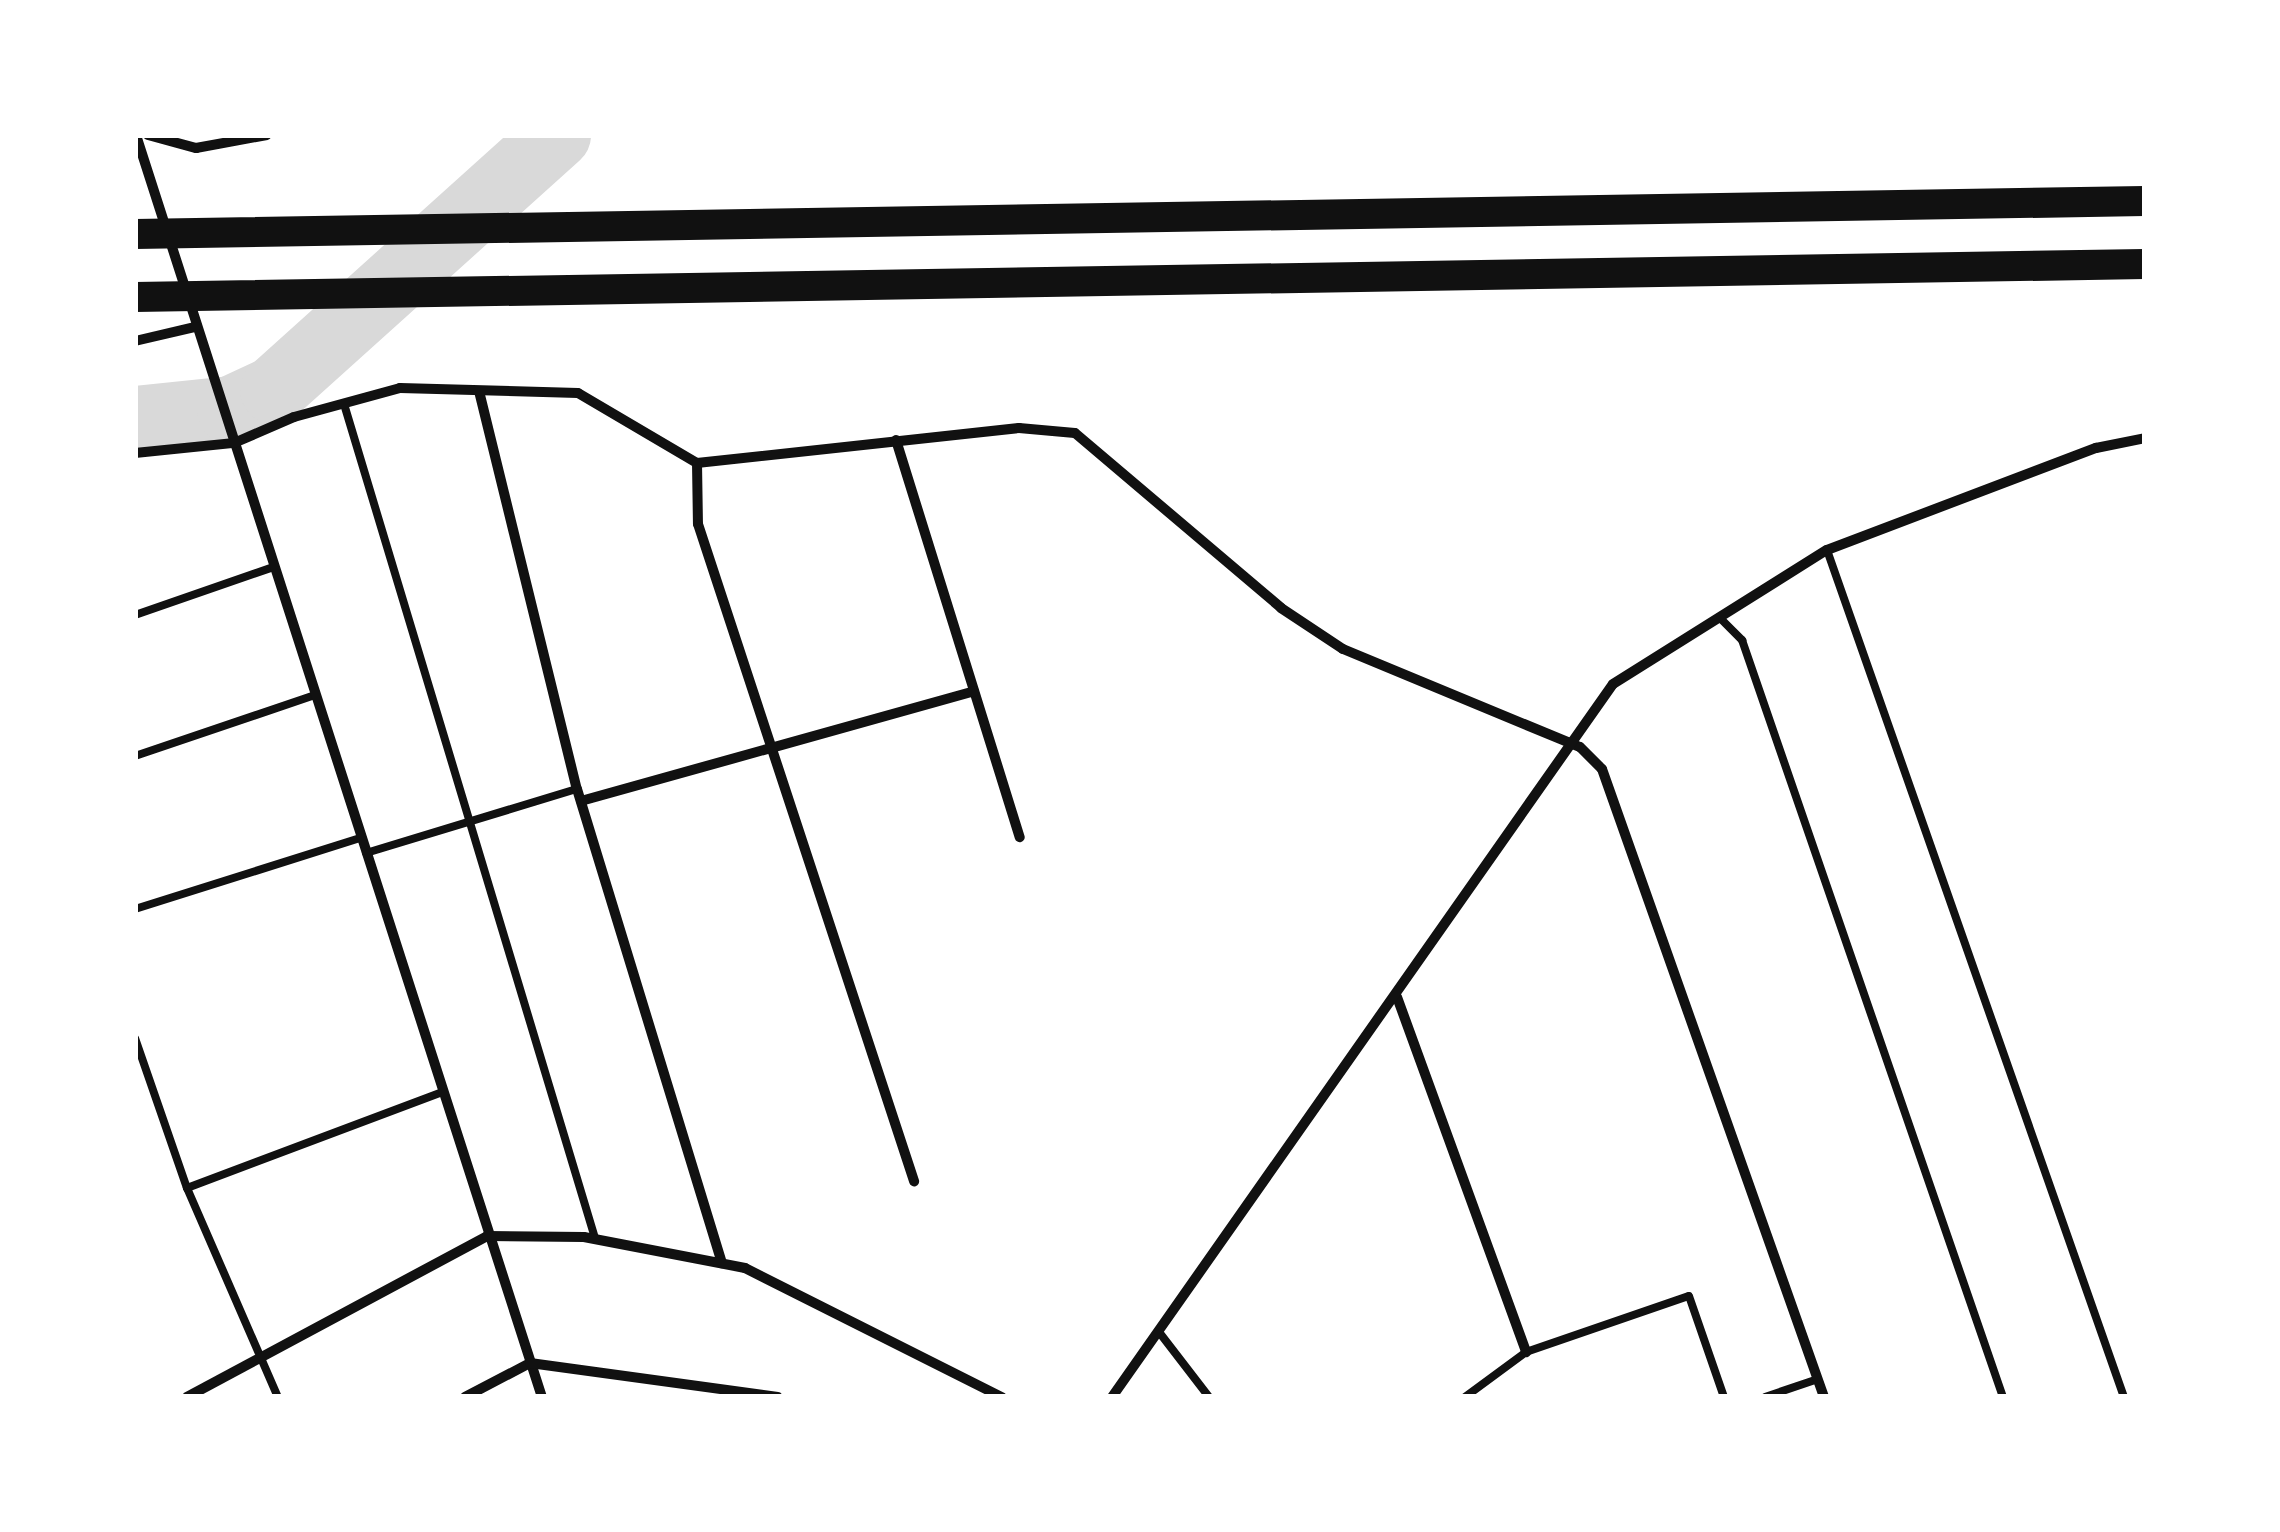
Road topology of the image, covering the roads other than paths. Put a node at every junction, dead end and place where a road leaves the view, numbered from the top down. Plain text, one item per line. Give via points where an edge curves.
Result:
1 (136, 135) edge
2 (148, 135) edge
3 (267, 135) edge
4 (2145, 201) edge
5 (135, 234) edge
6 (2145, 264) edge
7 (135, 297) edge
8 (196, 328) junction
9 (135, 341) edge
10 (479, 391) junction
11 (344, 404) junction
12 (2145, 438) edge
13 (896, 440) junction
14 (234, 442) junction
15 (135, 453) edge
16 (697, 462) junction
17 (1827, 550) junction
18 (274, 567) junction
19 (135, 615) edge
20 (1720, 617) junction
21 (974, 691) junction
22 (315, 696) junction
23 (1572, 744) junction
24 (772, 748) junction
25 (135, 756) edge
26 (579, 795) junction
27 (470, 821) junction
28 (1020, 836) dead end
29 (360, 838) junction
30 (365, 853) junction
31 (135, 910) edge
32 (1397, 997) junction
33 (135, 1038) edge
34 (440, 1093) junction
35 (914, 1181) dead end
36 (186, 1188) junction
37 (487, 1236) junction
38 (595, 1238) junction
39 (722, 1264) junction
40 (1160, 1332) junction
41 (1526, 1352) junction
42 (259, 1356) junction
43 (530, 1364) junction
44 (1818, 1379) junction
45 (187, 1397) edge
46 (278, 1397) edge
47 (465, 1397) edge
48 (542, 1397) edge
49 (778, 1397) edge
50 (1002, 1397) edge
51 (1112, 1397) edge
52 (1209, 1397) edge
53 (1465, 1397) edge
54 (1724, 1397) edge
55 (1765, 1397) edge
56 (1824, 1397) edge
57 (2003, 1397) edge
58 (2124, 1397) edge

1 - 8 street
2 - 3 street via 196,148
4 - 5 highway
6 - 7 highway
8 - 9 street
8 - 14 street
10 - 11 street via 400,388
10 - 16 street via 578,393
10 - 26 street
11 - 14 street
11 - 27 lane
12 - 17 street via 2096,448
13 - 16 street
13 - 21 street
13 - 23 street via 1019,428 1075,433 1280,608 1343,649
14 - 15 street
14 - 18 street
16 - 24 street via 698,524
17 - 20 street
17 - 58 lane
18 - 19 lane
18 - 22 street
20 - 23 street via 1613,684
20 - 57 lane via 1742,640 1796,788
21 - 24 street
21 - 28 street
22 - 25 lane
22 - 29 street
23 - 32 street
23 - 44 street via 1602,769
24 - 26 street
24 - 35 street
26 - 27 lane
26 - 39 street
27 - 30 lane
27 - 38 lane
29 - 30 street
29 - 31 lane
30 - 34 street
32 - 40 street
32 - 41 street
33 - 36 lane
34 - 36 lane
34 - 37 street
36 - 42 lane
37 - 38 street
37 - 42 street
37 - 43 street
38 - 39 street
39 - 50 street via 745,1268
40 - 51 street
40 - 52 lane
41 - 53 lane
41 - 54 lane via 1688,1296
42 - 45 street
42 - 46 lane
43 - 47 street
43 - 48 street
43 - 49 street
44 - 55 lane
44 - 56 street

